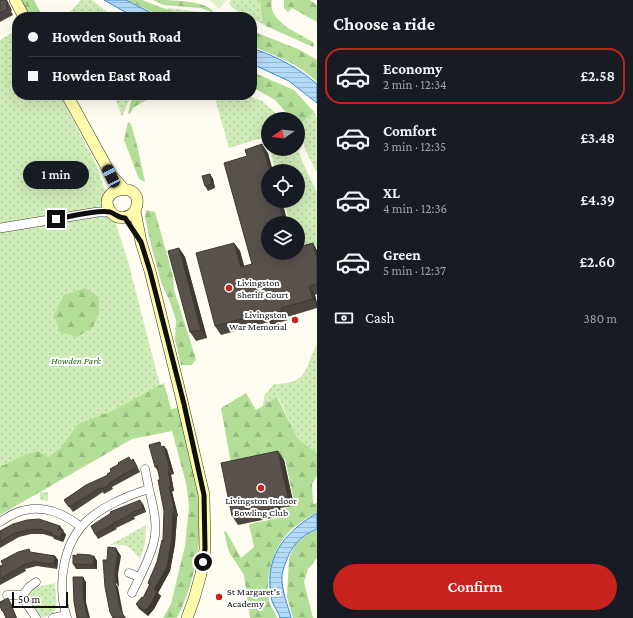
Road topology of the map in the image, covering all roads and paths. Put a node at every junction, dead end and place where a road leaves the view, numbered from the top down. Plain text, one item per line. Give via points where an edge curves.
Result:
1 (15, 0) edge
2 (21, 12) edge
3 (70, 100) edge
4 (111, 176) junction
5 (123, 188) junction
6 (112, 193) junction
7 (110, 208) junction
8 (135, 211) junction
9 (125, 218) junction
10 (0, 228) edge
11 (141, 242) junction
12 (145, 469) dead end
13 (149, 489) junction
14 (0, 522) edge
15 (81, 527) junction
16 (129, 573) dead end
17 (139, 577) junction
18 (36, 582) dead end
19 (132, 593) dead end
20 (7, 595) dead end
21 (23, 595) junction
22 (66, 616) edge
23 (36, 618) edge
24 (53, 618) edge
25 (187, 618) edge

1 - 2 main road
3 - 4 main road
4 - 5 main road
4 - 6 main road
5 - 6 main road
5 - 8 main road via 134,195 137,203
6 - 7 main road via 108,200
7 - 9 main road via 117,217
7 - 10 street
8 - 9 main road
8 - 11 main road
9 - 11 main road
11 - 25 main road via 204,495 205,549 198,587
12 - 13 street
13 - 15 street via 109,505
13 - 17 street via 156,522 154,540
14 - 15 street via 14,514 39,509 60,514
15 - 22 street via 70,546 64,566 62,582
16 - 17 street
17 - 19 street
18 - 21 street
20 - 21 street
21 - 23 street
22 - 24 street

